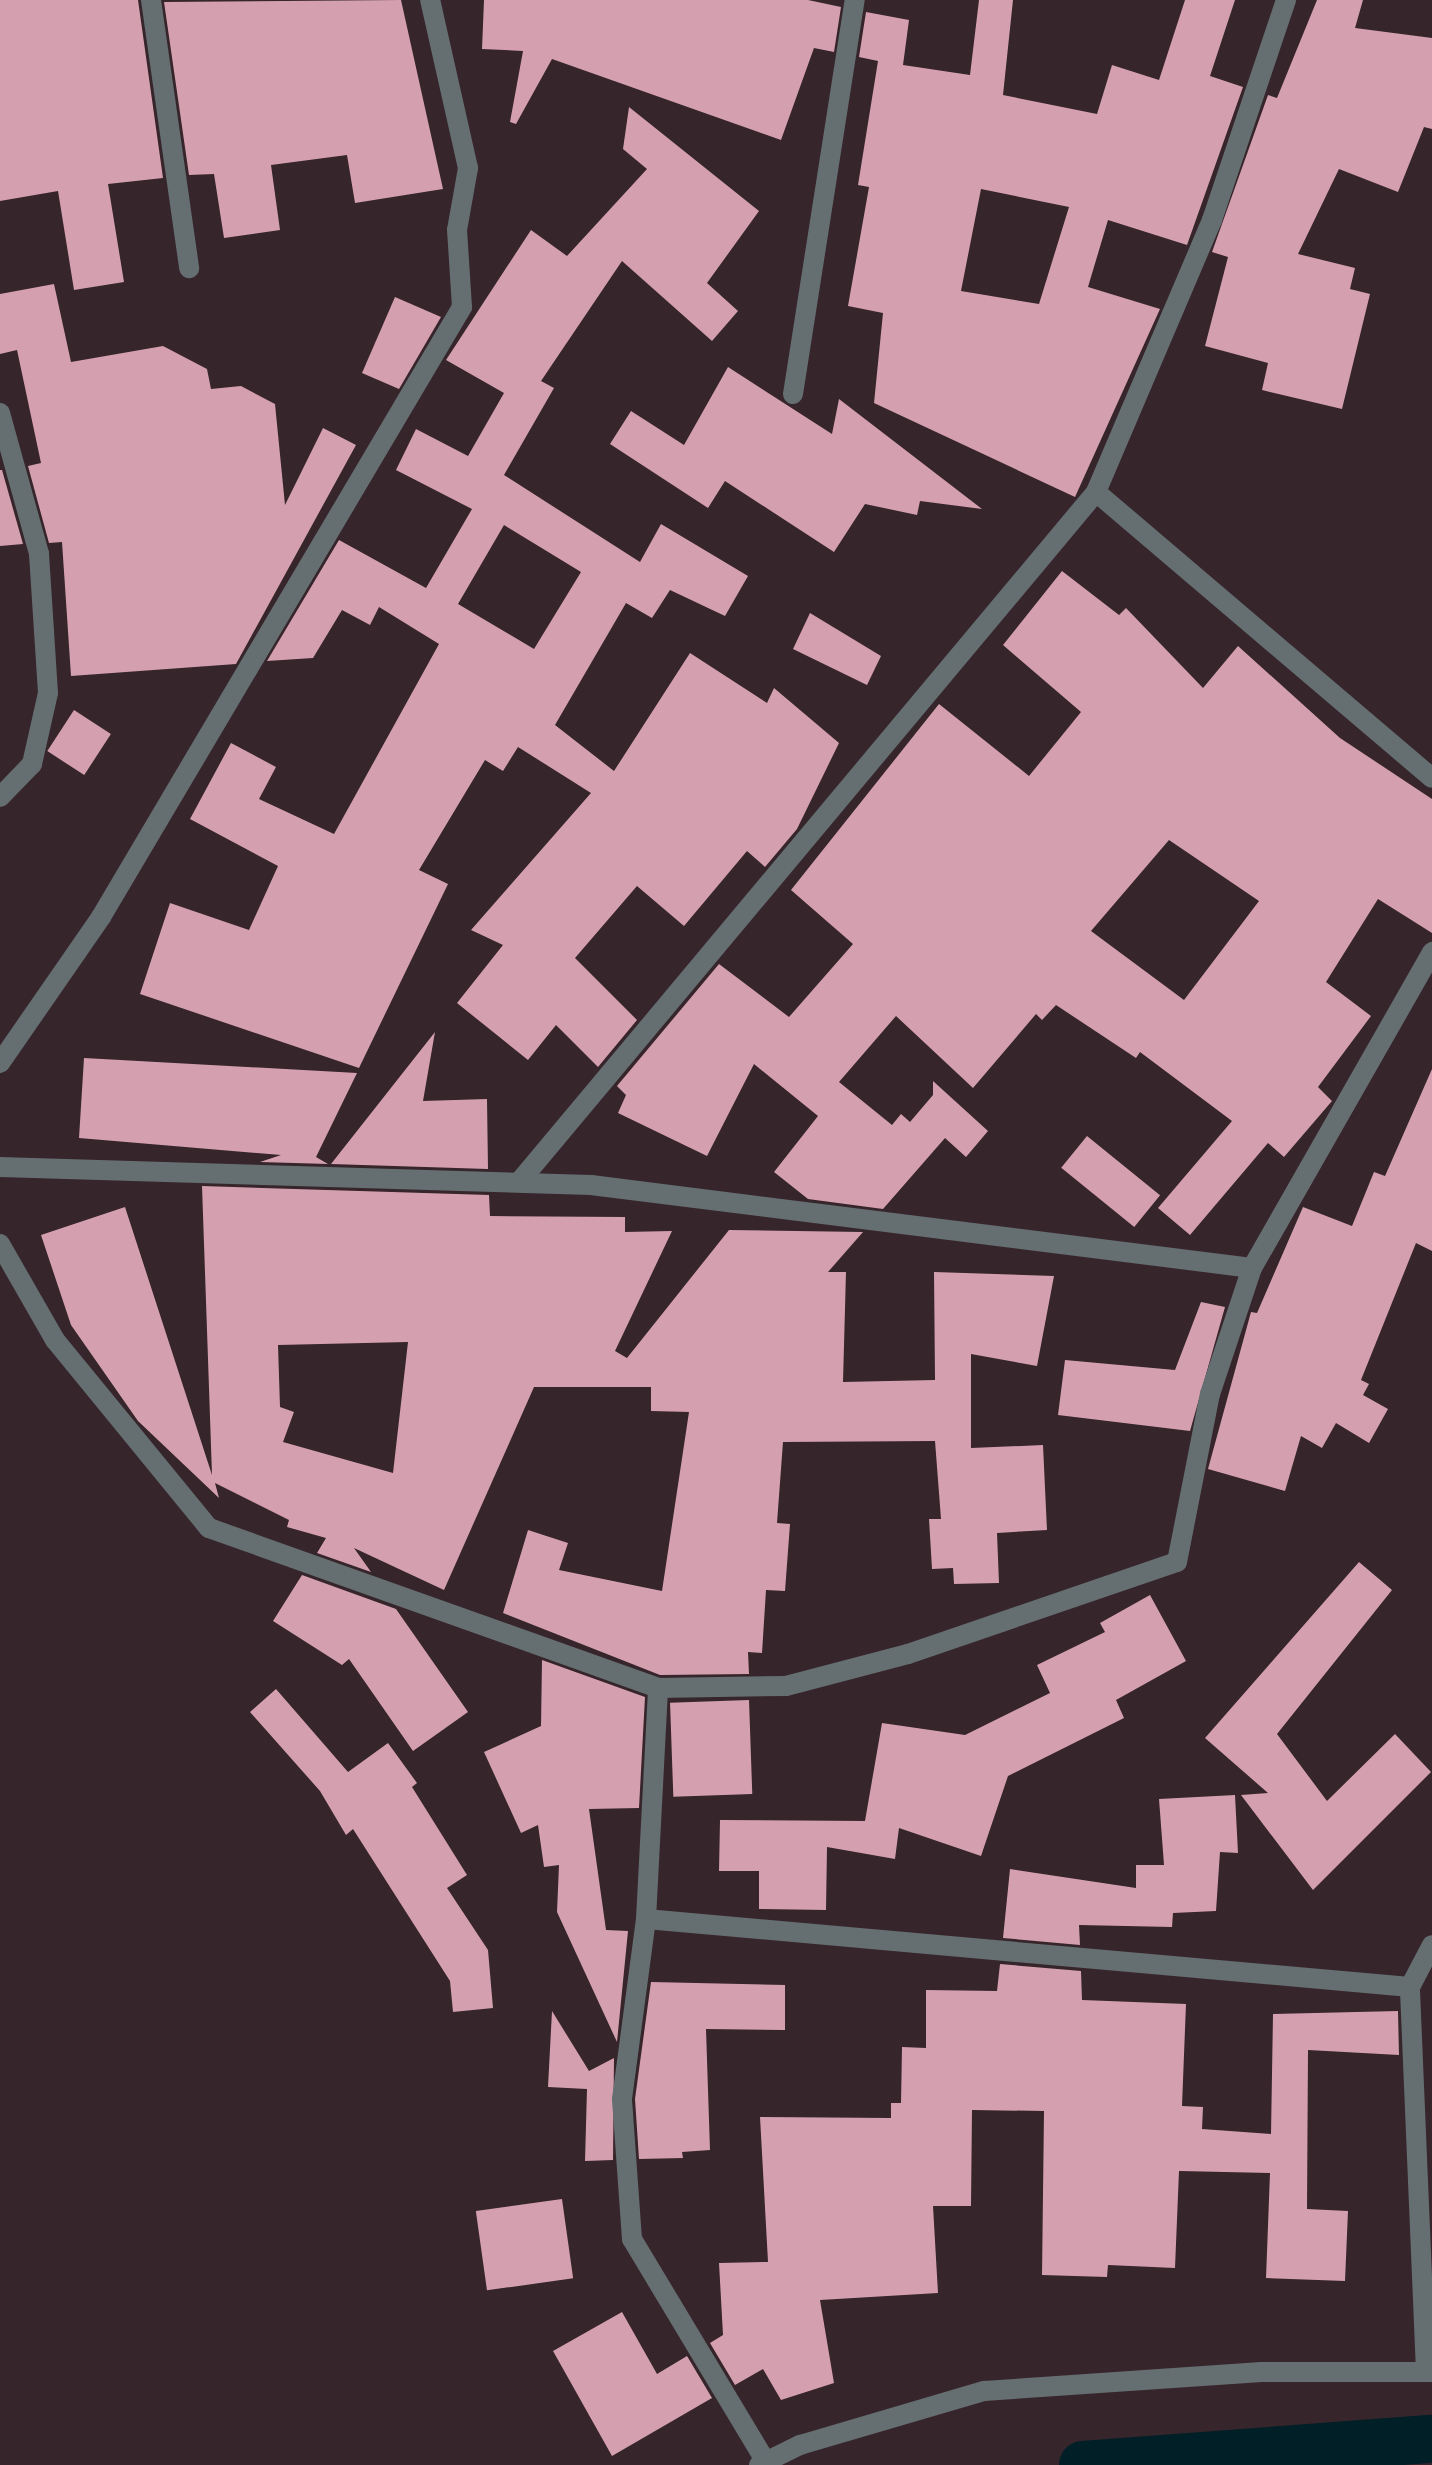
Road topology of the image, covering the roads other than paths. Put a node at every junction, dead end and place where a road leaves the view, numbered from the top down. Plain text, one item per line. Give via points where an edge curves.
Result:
1 (151, 0) edge
2 (430, 0) edge
3 (855, 0) edge
4 (1286, 0) edge
5 (189, 268) dead end
6 (793, 394) dead end
7 (0, 413) edge
8 (1096, 492) junction
9 (1432, 778) edge
10 (0, 797) edge
11 (1432, 952) edge
12 (0, 1063) edge
13 (0, 1167) edge
14 (520, 1181) junction
15 (0, 1244) edge
16 (1252, 1268) junction
17 (658, 1688) junction
18 (646, 1919) junction
19 (1432, 1945) edge
20 (1410, 1987) junction
21 (1429, 2372) edge
22 (762, 2463) edge

1 - 5 street
2 - 12 street via 468,168 457,230 462,307 101,917
3 - 6 street
4 - 8 street via 1212,220
7 - 10 street via 39,554 48,693 32,764
8 - 9 street
8 - 14 street
11 - 16 street
13 - 14 street
14 - 16 street
15 - 17 street via 55,1340 209,1528
16 - 17 street via 1210,1394 1177,1562 908,1654 786,1686
17 - 18 street
18 - 20 street
18 - 22 street via 622,2099 632,2239
19 - 20 street
20 - 21 street
21 - 22 street via 1261,2372 984,2391 800,2445

